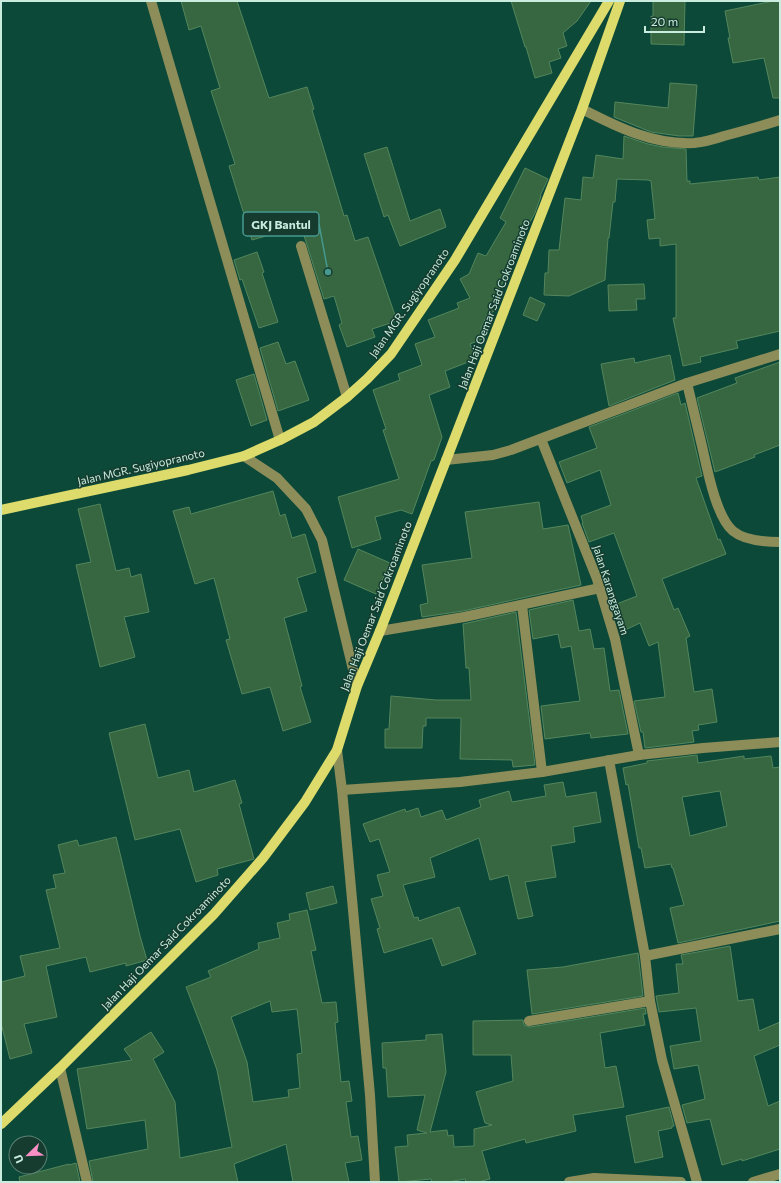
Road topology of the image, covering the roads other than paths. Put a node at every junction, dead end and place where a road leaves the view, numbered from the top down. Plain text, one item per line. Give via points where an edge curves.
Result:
1 (151, 1) edge
2 (609, 1) edge
3 (620, 1) edge
4 (582, 109) junction
5 (780, 120) edge
6 (301, 246) dead end
7 (780, 354) edge
8 (687, 383) junction
9 (347, 397) junction
10 (541, 439) junction
11 (280, 440) junction
12 (244, 456) junction
13 (446, 460) junction
14 (1, 510) edge
15 (780, 542) edge
16 (600, 588) junction
17 (522, 605) junction
18 (380, 632) junction
19 (357, 686) junction
20 (780, 742) edge
21 (337, 750) junction
22 (639, 754) junction
23 (609, 760) junction
24 (542, 772) junction
25 (342, 790) junction
26 (780, 929) edge
27 (645, 956) junction
28 (650, 1001) junction
29 (530, 1021) dead end
30 (60, 1068) junction
31 (1, 1124) edge
32 (780, 1174) edge
33 (87, 1182) edge
34 (375, 1182) edge
35 (569, 1182) edge
36 (681, 1182) edge
37 (697, 1182) edge
38 (752, 1182) edge

1 - 11 street
2 - 9 main road, Jalan MGR. Sugiyopranoto via 455,260 391,354
3 - 4 main road, Jalan Haji Oemar Said Cokroaminoto
4 - 5 street via 639,136 674,142 695,143
4 - 13 main road, Jalan Haji Oemar Said Cokroaminoto
6 - 9 street
7 - 8 street
8 - 10 street
8 - 15 street via 711,481 726,524 743,536 755,540
9 - 11 main road, Jalan MGR. Sugiyopranoto via 314,422
10 - 13 street via 493,455
10 - 16 street, Jalan Karanggayam
11 - 12 main road, Jalan MGR. Sugiyopranoto
12 - 14 main road, Jalan MGR. Sugiyopranoto
12 - 19 street via 278,478 306,509 322,540
13 - 18 main road, Jalan Haji Oemar Said Cokroaminoto
16 - 17 street
16 - 22 street, Jalan Karanggayam via 615,639
17 - 18 street
17 - 24 street
18 - 19 main road, Jalan Haji Oemar Said Cokroaminoto
19 - 21 main road, Jalan Haji Oemar Said Cokroaminoto
20 - 22 street
21 - 25 street
21 - 30 main road, Jalan Haji Oemar Said Cokroaminoto via 305,802 258,864 214,914
22 - 23 street
23 - 24 street
23 - 27 street
24 - 25 street via 460,782
25 - 34 street via 370,1095
26 - 27 street
27 - 28 street
28 - 29 street
28 - 37 street via 662,1060
30 - 31 main road, Jalan Haji Oemar Said Cokroaminoto
30 - 33 street
32 - 38 street
35 - 36 street via 594,1178

